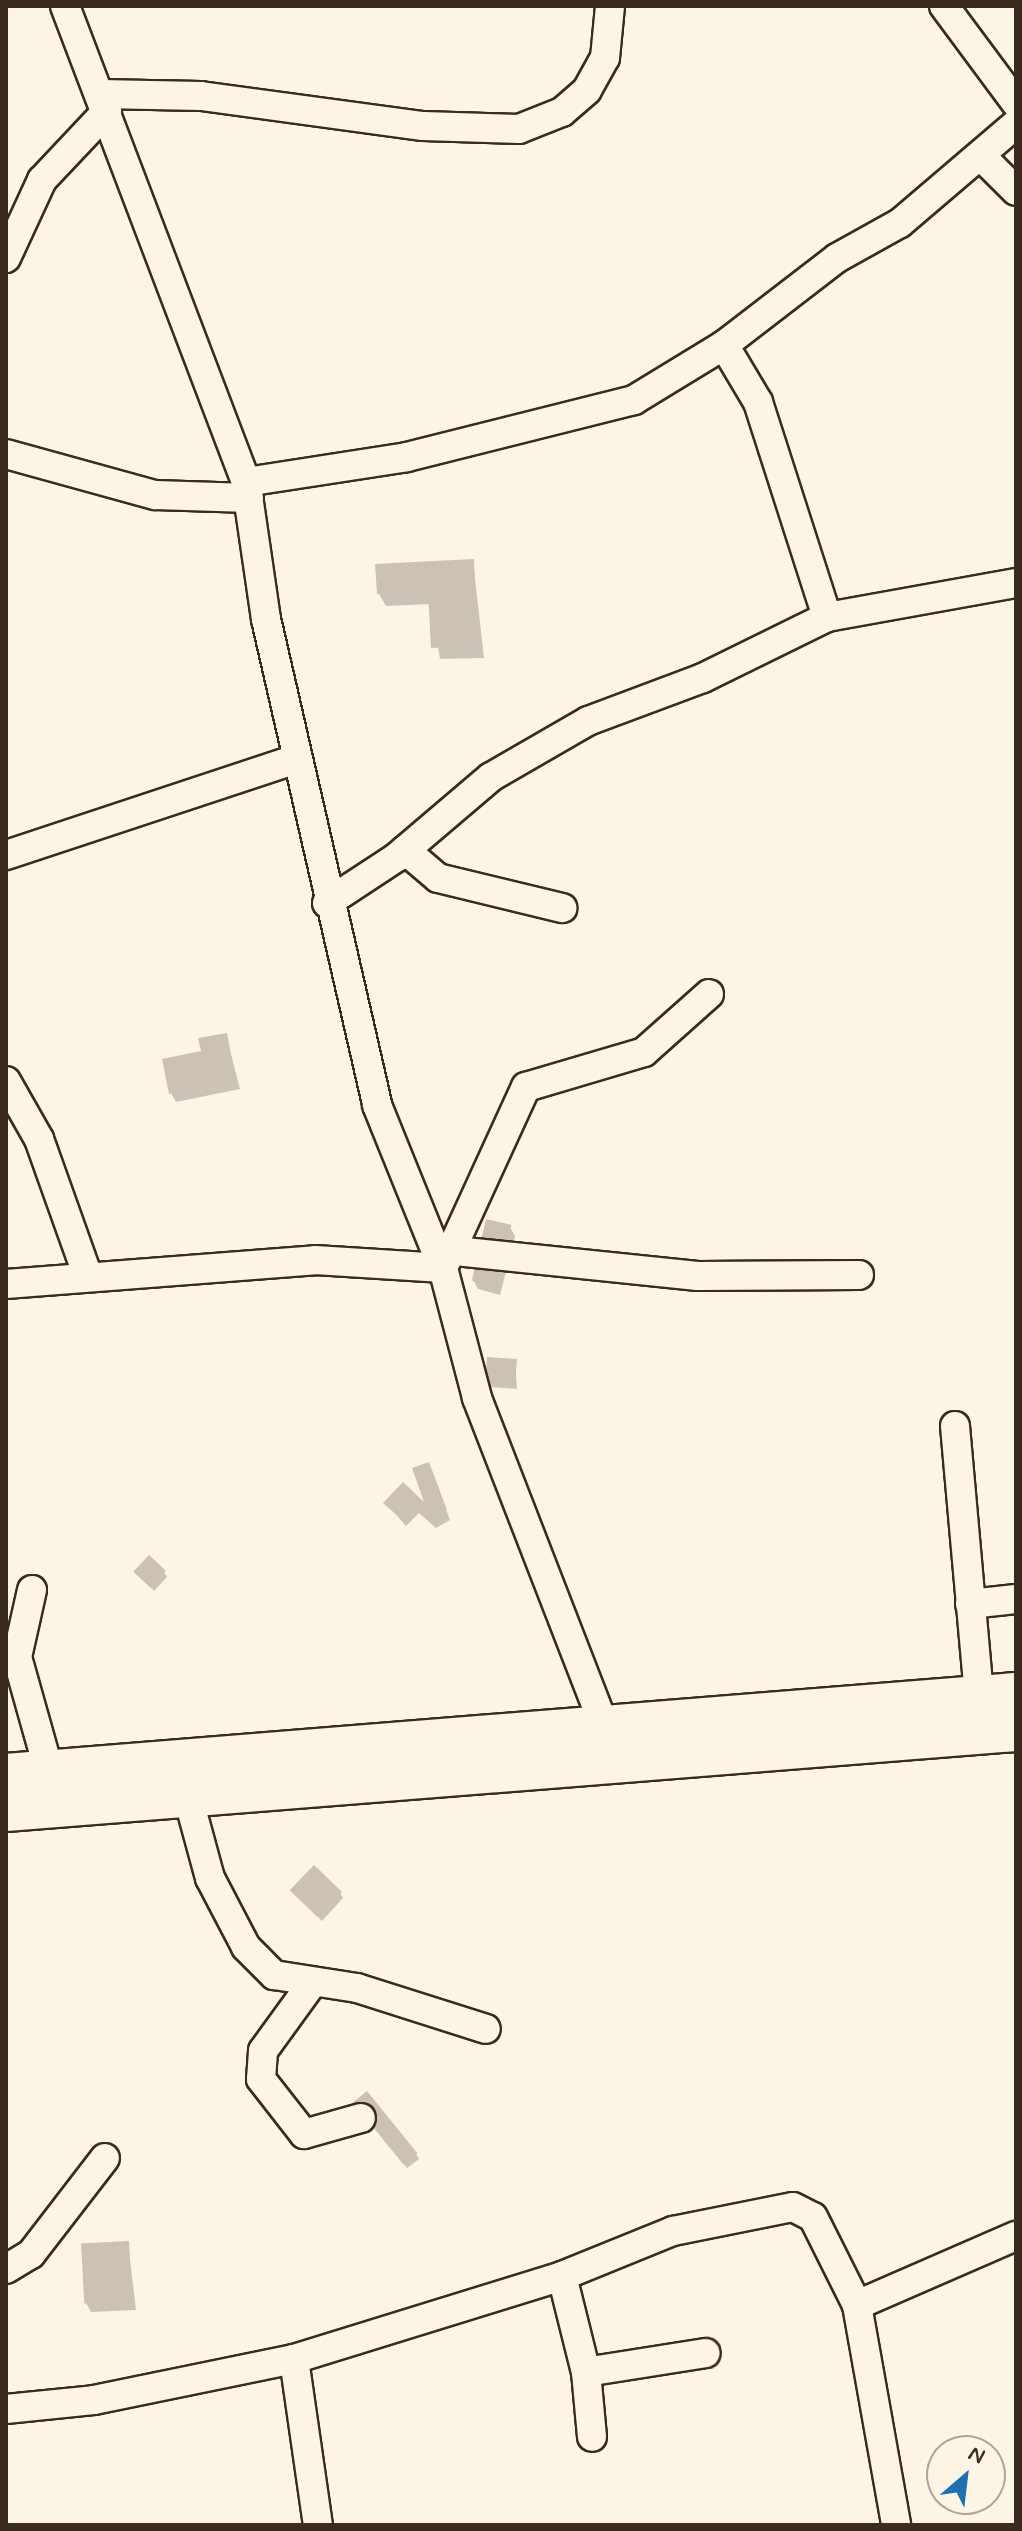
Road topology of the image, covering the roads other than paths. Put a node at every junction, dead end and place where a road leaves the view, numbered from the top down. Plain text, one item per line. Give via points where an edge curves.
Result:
1 (65, 6) edge
2 (610, 6) edge
3 (944, 6) edge
4 (103, 103) junction
5 (1016, 103) edge
6 (1016, 124) edge
7 (982, 157) junction
8 (1016, 191) edge
9 (6, 258) edge
10 (724, 345) junction
11 (6, 454) edge
12 (247, 490) junction
13 (1016, 583) edge
14 (827, 617) junction
15 (296, 759) junction
16 (405, 850) junction
17 (6, 855) edge
18 (327, 903) junction
19 (562, 908) dead end
20 (709, 994) dead end
21 (6, 1081) edge
22 (443, 1256) junction
23 (87, 1274) junction
24 (859, 1275) dead end
25 (6, 1284) edge
26 (955, 1426) dead end
27 (32, 1590) dead end
28 (1016, 1599) edge
29 (970, 1604) junction
30 (998, 1695) edge
31 (604, 1726) junction
32 (1016, 1731) edge
33 (49, 1771) junction
34 (6, 1774) edge
35 (188, 1797) junction
36 (6, 1811) edge
37 (310, 1986) junction
38 (486, 2029) dead end
39 (361, 2118) dead end
40 (105, 2158) dead end
41 (1016, 2236) edge
42 (6, 2269) edge
43 (562, 2276) junction
44 (857, 2305) junction
45 (706, 2353) dead end
46 (294, 2359) junction
47 (586, 2372) junction
48 (6, 2409) edge
49 (592, 2437) dead end
50 (893, 2524) edge
51 (318, 2525) edge

1 - 4 street
2 - 4 street via 605,58 587,90 562,112 519,129 423,126 201,96
3 - 5 street
4 - 9 street via 42,180
4 - 12 street
6 - 7 street
7 - 8 street
7 - 10 street
10 - 12 street via 634,400 568,422
10 - 14 street via 758,402
11 - 12 street via 155,495
12 - 15 street
13 - 14 street
14 - 16 street via 541,745
15 - 17 street
15 - 18 street
16 - 18 street
16 - 19 street via 447,882
18 - 22 street via 377,1105
20 - 22 street via 644,1052 526,1087
21 - 23 street via 39,1139
22 - 23 street
22 - 24 street via 698,1276
22 - 31 street via 477,1398
23 - 25 street
26 - 29 street
27 - 33 street via 17,1657
28 - 29 street
29 - 30 street
30 - 31 highway
31 - 33 highway
32 - 35 highway
33 - 34 highway
35 - 36 highway
35 - 37 street via 210,1878 246,1947 274,1975
37 - 38 street via 370,1991
37 - 39 street via 263,2051 261,2079 304,2134
40 - 42 street via 31,2254
41 - 44 street
43 - 44 street via 673,2231 793,2207 813,2217
43 - 46 street
43 - 47 street
44 - 50 street
45 - 47 street
46 - 48 street via 94,2400
46 - 51 street
47 - 49 street

